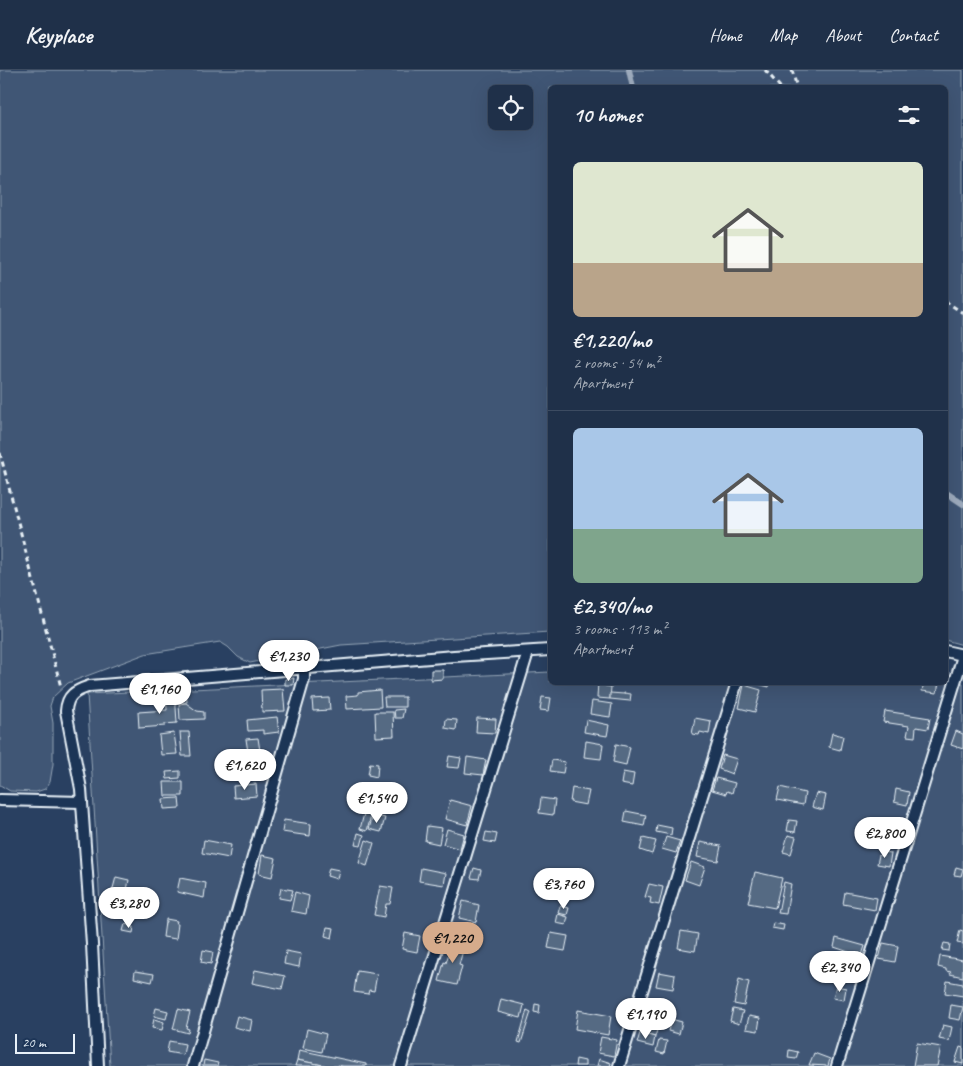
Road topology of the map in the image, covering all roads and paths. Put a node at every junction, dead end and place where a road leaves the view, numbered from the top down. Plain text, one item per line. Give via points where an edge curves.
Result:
1 (765, 70) edge
2 (792, 70) edge
3 (778, 85) edge
4 (796, 85) edge
5 (948, 303) edge
6 (963, 312) edge
7 (0, 453) edge
8 (548, 650) edge
9 (528, 652) junction
10 (948, 652) edge
11 (963, 655) edge
12 (304, 669) junction
13 (736, 685) edge
14 (67, 701) junction
15 (0, 800) edge
16 (82, 802) junction
17 (98, 1066) edge
18 (193, 1066) edge
19 (401, 1066) edge
20 (619, 1066) edge
21 (838, 1066) edge

1 - 3 path
2 - 4 path
5 - 6 path
7 - 14 path
8 - 9 lane
9 - 12 lane
9 - 19 lane
10 - 11 lane
11 - 21 lane
12 - 14 lane via 90,686 74,693
12 - 18 lane via 304,679
13 - 20 lane
14 - 16 lane
15 - 16 lane
16 - 17 lane

